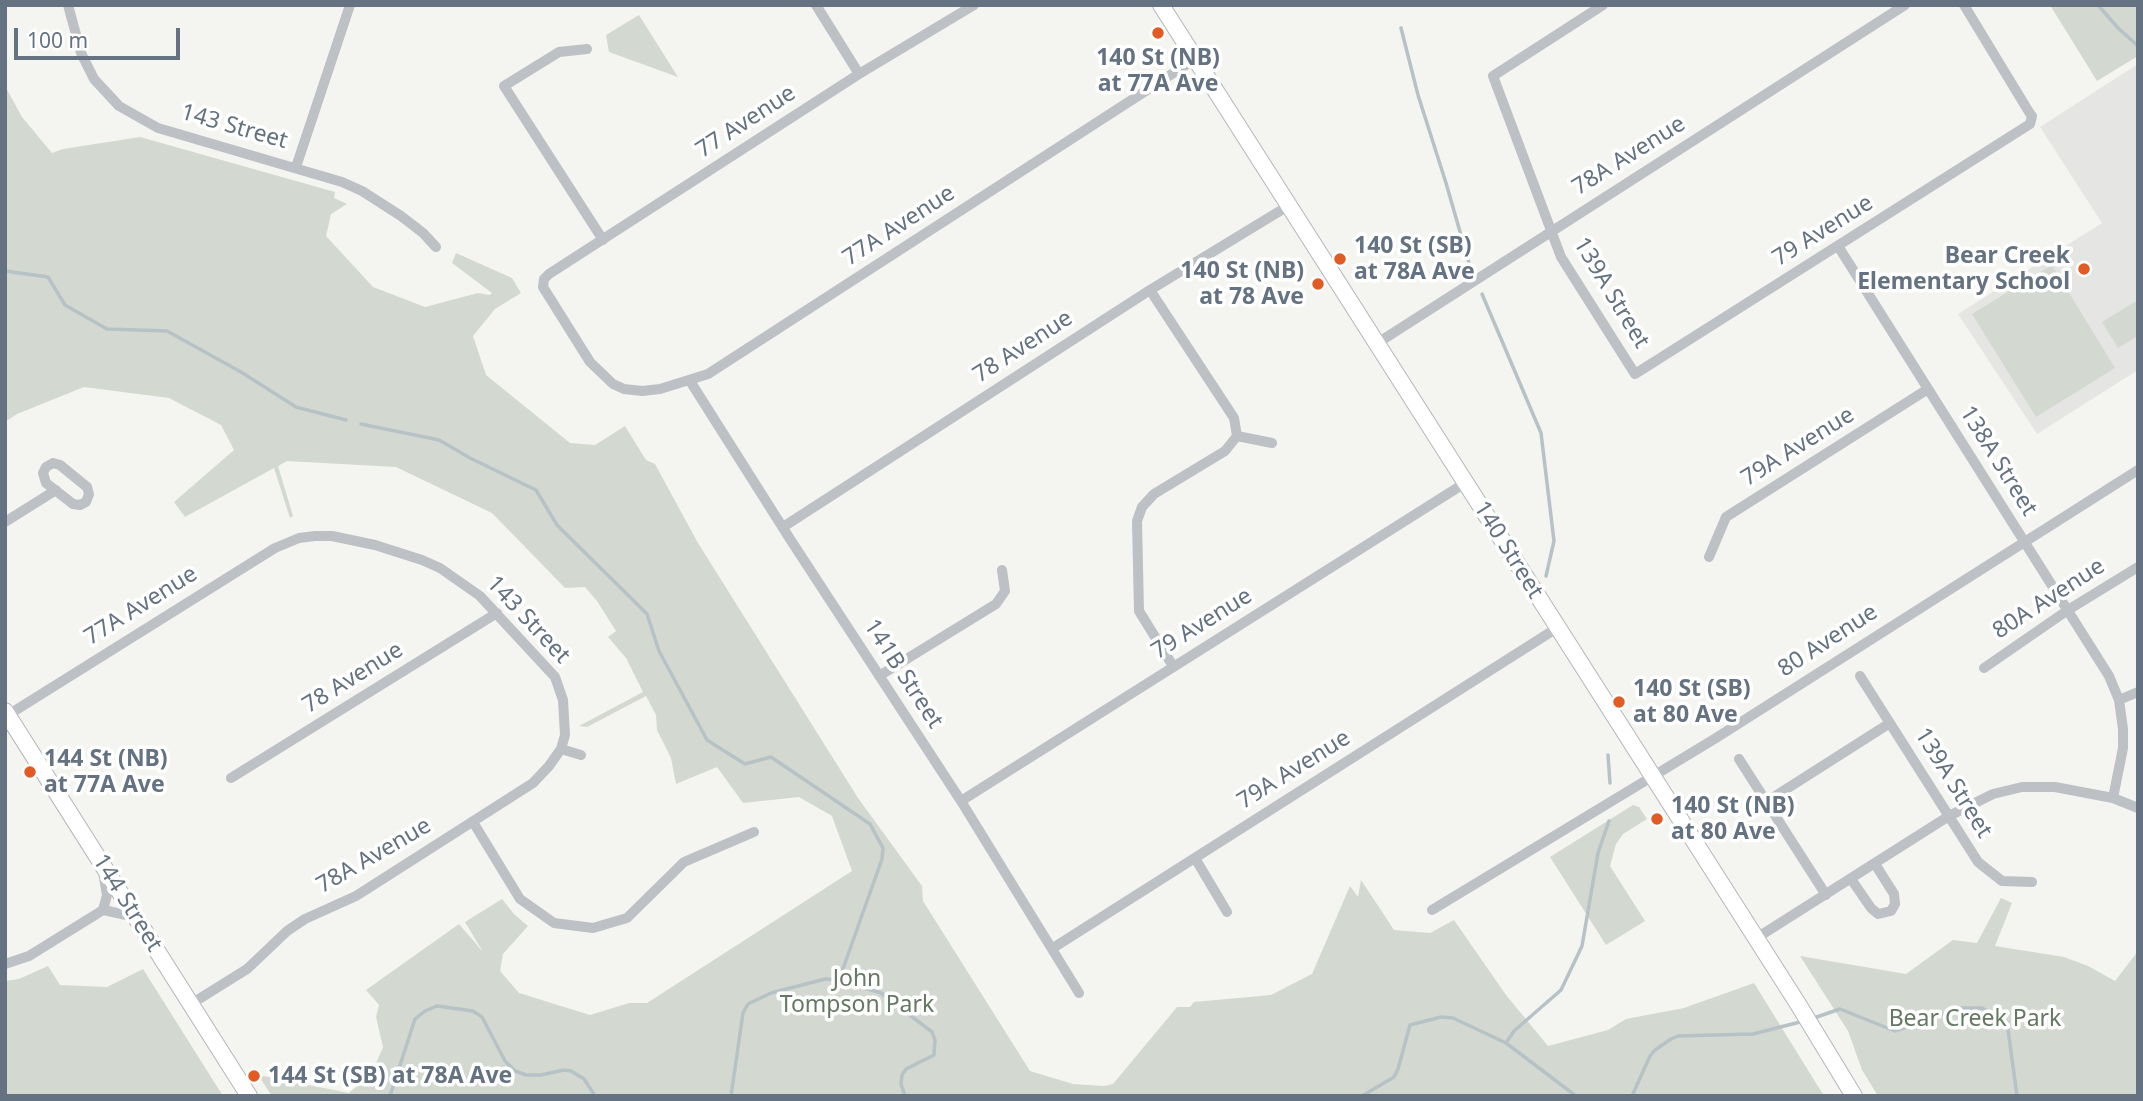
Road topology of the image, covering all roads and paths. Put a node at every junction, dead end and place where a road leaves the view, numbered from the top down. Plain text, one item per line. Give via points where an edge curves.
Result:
1 (68, 5) edge
2 (350, 5) edge
3 (816, 5) edge
4 (974, 5) edge
5 (1161, 5) edge
6 (1603, 5) edge
7 (1905, 5) edge
8 (1964, 5) edge
9 (586, 49) dead end
10 (1195, 59) junction
11 (859, 74) junction
12 (296, 167) junction
13 (1288, 205) junction
14 (1551, 230) junction
15 (603, 240) junction
16 (1838, 246) junction
17 (436, 247) dead end
18 (1150, 290) junction
19 (1376, 344) junction
20 (1634, 374) joint
21 (690, 380) junction
22 (613, 384) joint
23 (1927, 389) junction
24 (1237, 436) junction
25 (1272, 443) dead end
26 (2138, 470) edge
27 (1465, 483) junction
28 (55, 490) junction
29 (5, 522) edge
30 (783, 527) junction
31 (299, 538) joint
32 (2023, 541) junction
33 (1709, 557) dead end
34 (2138, 567) edge
35 (1002, 570) dead end
36 (2068, 610) junction
37 (497, 612) junction
38 (1557, 628) junction
39 (1173, 666) junction
40 (1984, 668) dead end
41 (879, 676) junction
42 (1860, 676) dead end
43 (2138, 692) edge
44 (2119, 700) junction
45 (6, 713) edge
46 (1890, 723) junction
47 (565, 735) joint
48 (561, 749) junction
49 (581, 755) dead end
50 (1739, 760) dead end
51 (1652, 776) junction
52 (231, 778) dead end
53 (2113, 799) junction
54 (961, 801) junction
55 (1766, 802) junction
56 (2138, 808) edge
57 (1949, 816) junction
58 (473, 822) junction
59 (754, 832) dead end
60 (1195, 858) junction
61 (101, 861) junction
62 (1875, 864) junction
63 (1851, 879) junction
64 (2032, 882) dead end
65 (1826, 895) junction
66 (103, 910) junction
67 (1432, 910) dead end
68 (1227, 912) dead end
69 (136, 916) junction
70 (1755, 939) junction
71 (1053, 948) junction
72 (5, 964) edge
73 (1079, 993) dead end
74 (191, 1004) junction
75 (249, 1096) edge
76 (1854, 1096) edge

1 - 12 street, 143 Street via 81,53 94,79 119,106 158,128
2 - 12 street
3 - 11 street
4 - 11 street, 77 Avenue
5 - 10 main road, 140 Street
6 - 14 street, 139A Street via 1493,76
7 - 14 street, 78A Avenue
8 - 16 street, 79 Avenue via 2032,120
9 - 15 street via 559,52 504,86
10 - 13 main road, 140 Street
10 - 21 street, 77A Avenue via 708,374
11 - 15 street, 77 Avenue
12 - 17 street, 143 Street via 362,191 412,224
13 - 18 street, 78 Avenue
13 - 19 main road, 140 Street
14 - 19 street, 78A Avenue
14 - 20 street, 139A Street via 1561,257
15 - 22 street, 77 Avenue via 549,274 543,287 583,353
16 - 20 street, 79 Avenue
16 - 23 street, 138A Street
18 - 24 street via 1234,418
18 - 30 street, 78 Avenue
19 - 27 main road, 140 Street
21 - 22 street, 77A Avenue via 642,391
21 - 30 street, 141B Street
23 - 32 street, 138A Street
23 - 33 street, 79A Avenue via 1727,517
24 - 25 street
24 - 39 street via 1224,451 1154,494 1137,521 1139,611
26 - 32 street, 80 Avenue
27 - 38 main road, 140 Street
27 - 39 street, 79 Avenue
28 - 28 street via 76,505 86,502 89,494 87,487 53,463 43,477
28 - 29 street
30 - 41 street, 141B Street
31 - 37 street, 143 Street via 332,536 398,551 459,580
31 - 45 street, 77A Avenue via 275,548
32 - 36 street, 138A Street
32 - 51 street, 80 Avenue
34 - 36 street, 80A Avenue
35 - 41 street via 1005,591 996,604
36 - 40 street, 80A Avenue
36 - 44 street, 138A Street via 2103,664
37 - 47 street, 143 Street via 555,677 563,700
37 - 52 street, 78 Avenue
38 - 51 main road, 140 Street
38 - 60 street, 79A Avenue
39 - 54 street, 79 Avenue
41 - 54 street, 141B Street
42 - 46 street, 139A Street
43 - 44 street
44 - 53 street, 138A Street via 2123,748
45 - 61 main road, 144 Street
46 - 55 street
46 - 57 street, 139A Street
47 - 48 street, 78A Avenue
48 - 49 street
48 - 58 street, 78A Avenue via 533,783
50 - 55 street
51 - 67 street, 80 Avenue
51 - 70 main road, 140 Street
53 - 56 street
53 - 57 street via 2055,787 2022,787 1993,794
54 - 71 street, 141B Street
55 - 65 street
57 - 62 street
57 - 64 street, 139A Street via 1978,863 2002,881
58 - 59 street via 520,899 554,923 593,928 627,918 684,862
58 - 74 street, 78A Avenue via 356,896 304,919 247,969
60 - 68 street
60 - 71 street, 79A Avenue
61 - 66 street via 107,895
61 - 69 main road, 144 Street
62 - 63 street
62 - 63 street via 1894,894 1891,911 1878,914
63 - 65 street
65 - 70 street
66 - 69 street
66 - 72 street via 29,956
69 - 74 main road, 144 Street
70 - 76 main road, 140 Street
71 - 73 street, 141B Street
74 - 75 main road, 144 Street

